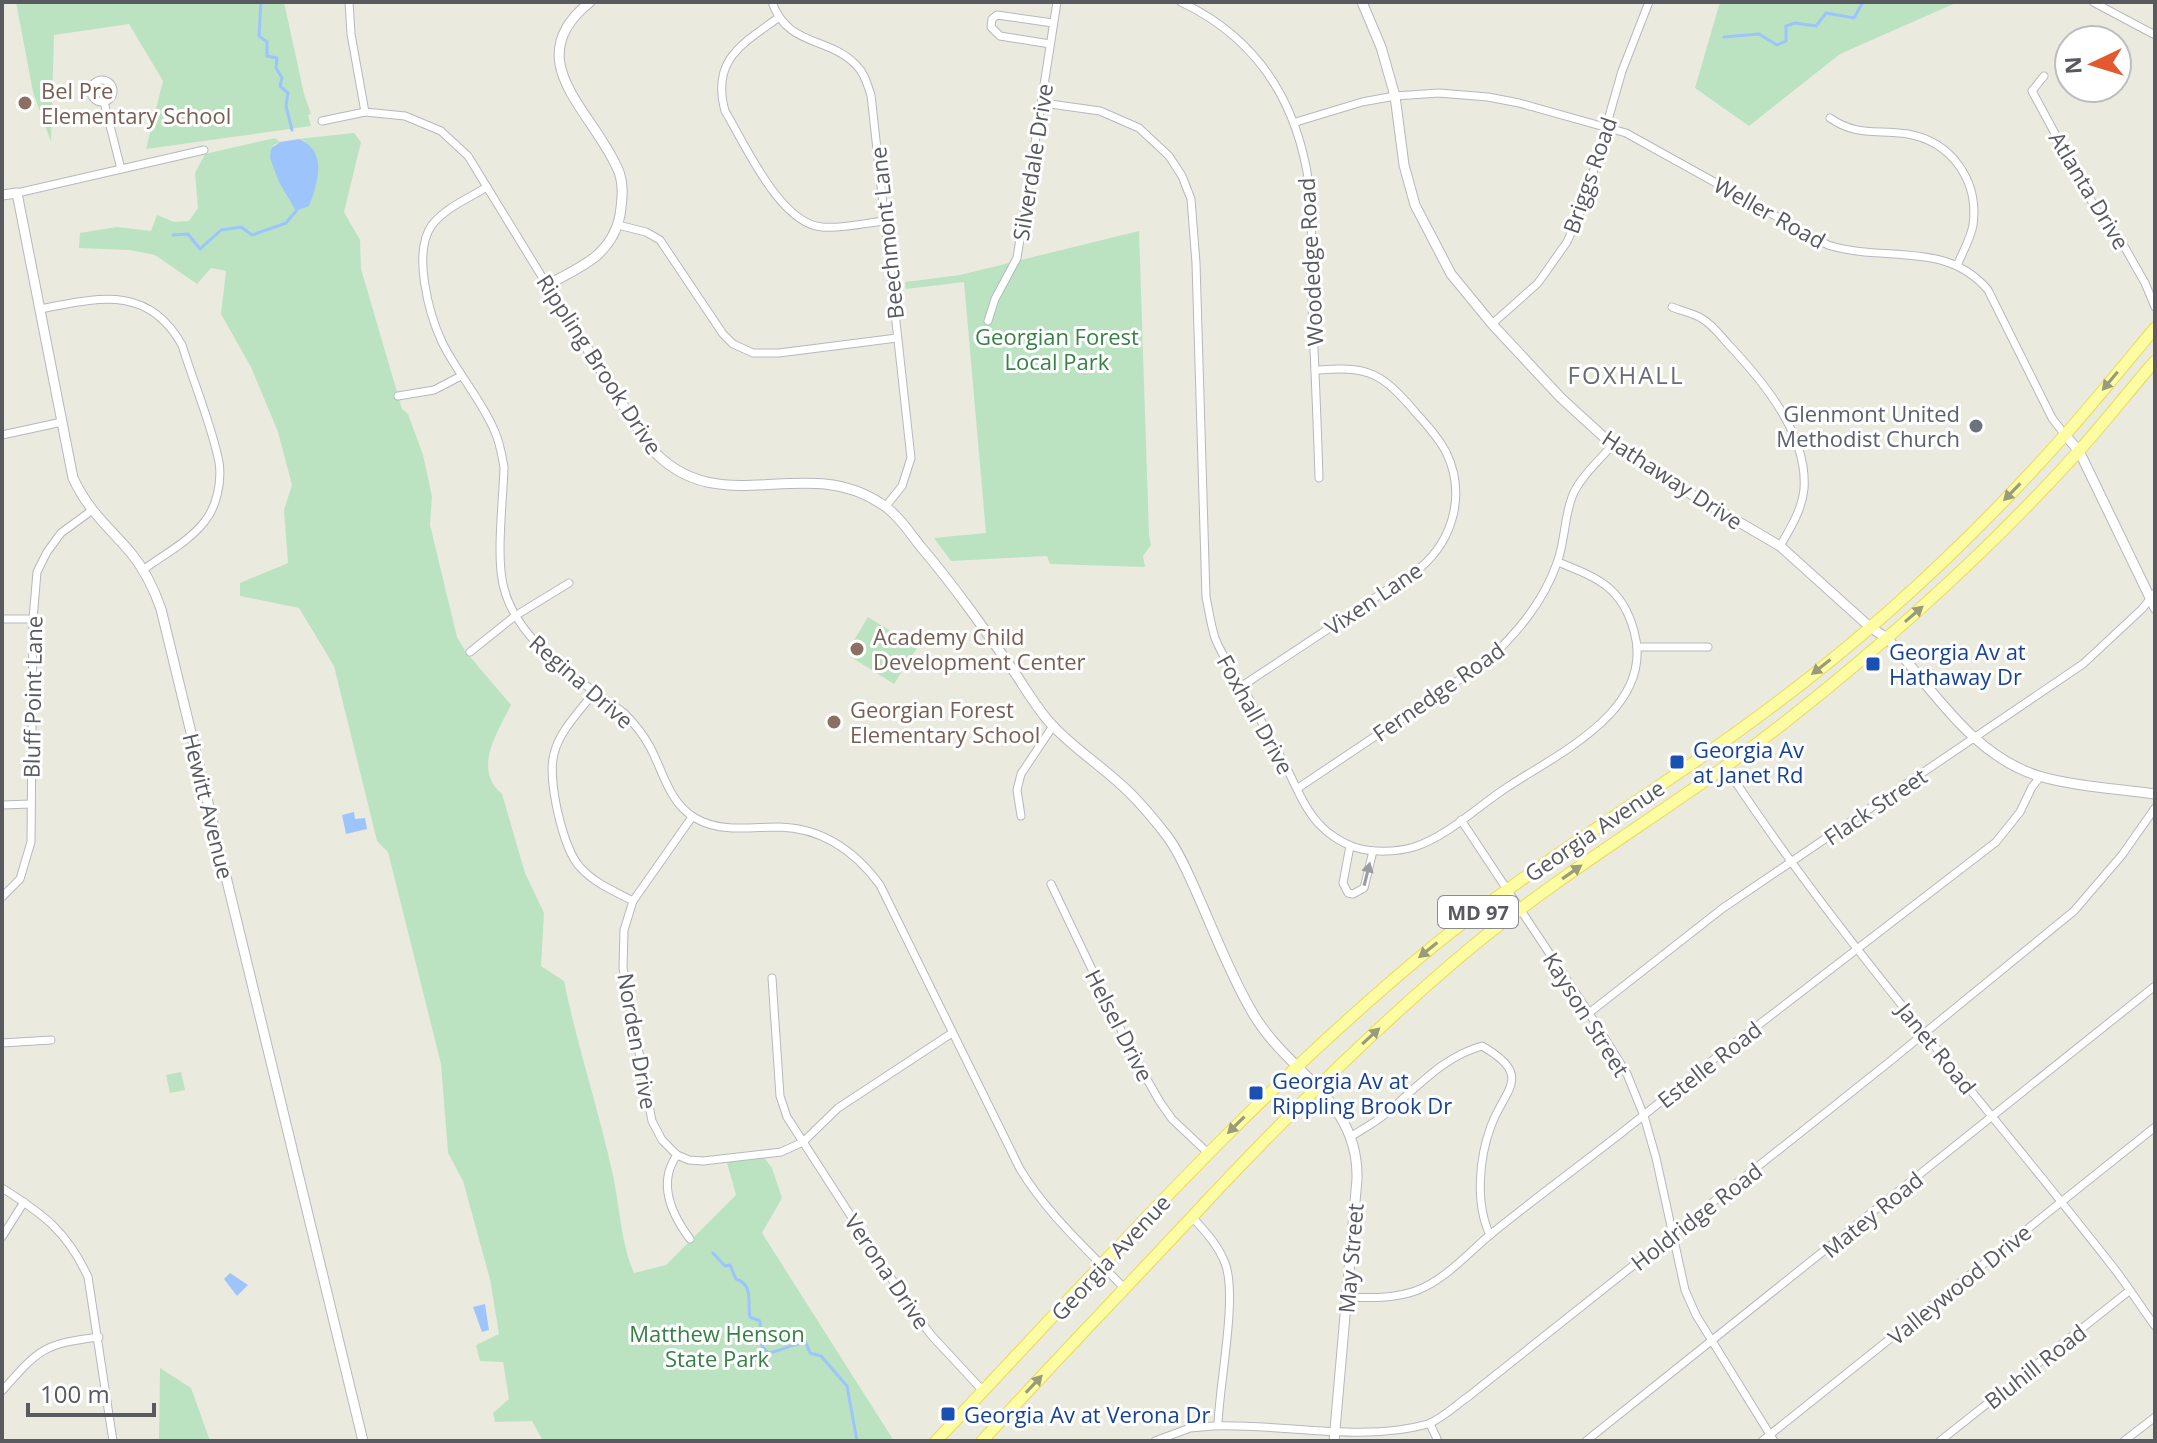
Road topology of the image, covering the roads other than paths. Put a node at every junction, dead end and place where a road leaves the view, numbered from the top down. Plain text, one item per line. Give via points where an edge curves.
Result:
1 (349, 2) edge
2 (590, 2) edge
3 (772, 2) edge
4 (1057, 2) edge
5 (1181, 2) edge
6 (1362, 2) edge
7 (1649, 2) edge
8 (2093, 2) edge
9 (778, 18) junction
10 (1053, 23) junction
11 (2155, 35) edge
12 (1050, 44) junction
13 (2044, 76) dead end
14 (1395, 96) junction
15 (104, 102) dead end
16 (1043, 103) junction
17 (365, 112) junction
18 (1830, 118) dead end
19 (322, 121) dead end
20 (1296, 122) junction
21 (1607, 128) junction
22 (204, 150) dead end
23 (121, 169) junction
24 (487, 187) junction
25 (17, 193) junction
26 (2, 195) edge
27 (884, 221) junction
28 (618, 225) junction
29 (1957, 266) junction
30 (547, 285) junction
31 (1672, 307) dead end
32 (2155, 307) edge
33 (40, 309) junction
34 (988, 321) dead end
35 (1492, 324) junction
36 (2155, 328) edge
37 (897, 338) junction
38 (2155, 361) edge
39 (1315, 370) junction
40 (461, 376) junction
41 (398, 396) dead end
42 (62, 422) junction
43 (2, 435) edge
44 (2065, 435) junction
45 (1613, 444) junction
46 (2079, 451) junction
47 (1319, 478) dead end
48 (886, 506) junction
49 (91, 511) junction
50 (1780, 546) junction
51 (1558, 562) junction
52 (143, 570) junction
53 (569, 583) dead end
54 (2153, 600) edge
55 (515, 616) junction
56 (2, 619) edge
57 (33, 619) junction
58 (1871, 628) junction
59 (1887, 638) junction
60 (1639, 647) junction
61 (1708, 647) dead end
62 (470, 652) dead end
63 (1242, 686) junction
64 (595, 691) junction
65 (1053, 726) junction
66 (1974, 739) junction
67 (1725, 766) junction
68 (2040, 777) junction
69 (1298, 788) junction
70 (2155, 794) edge
71 (31, 804) junction
72 (2, 805) edge
73 (2155, 808) edge
74 (1021, 816) dead end
75 (692, 817) junction
76 (1461, 820) junction
77 (1350, 846) junction
78 (1373, 851) junction
79 (1791, 862) junction
80 (1051, 884) dead end
81 (1507, 890) junction
82 (2, 897) edge
83 (633, 901) junction
84 (1519, 909) junction
85 (1857, 949) junction
86 (772, 978) dead end
87 (2155, 986) edge
88 (1589, 1013) junction
89 (952, 1033) junction
90 (1925, 1033) junction
91 (51, 1040) dead end
92 (2, 1043) edge
93 (1296, 1065) junction
94 (1316, 1087) junction
95 (1644, 1116) junction
96 (1992, 1116) junction
97 (2155, 1127) edge
98 (1352, 1136) junction
99 (803, 1142) junction
100 (1208, 1153) junction
101 (677, 1155) junction
102 (2, 1188) edge
103 (24, 1202) junction
104 (2061, 1202) junction
105 (1192, 1217) junction
106 (1490, 1235) junction
107 (1672, 1235) junction
108 (2, 1237) edge
109 (690, 1239) dead end
110 (1102, 1265) junction
111 (1124, 1288) junction
112 (2129, 1291) junction
113 (1346, 1297) junction
114 (2155, 1326) edge
115 (99, 1337) junction
116 (1712, 1341) junction
117 (2, 1391) edge
118 (983, 1391) junction
119 (2155, 1417) edge
120 (1430, 1424) junction
121 (1218, 1425) junction
122 (1334, 1438) edge
123 (1772, 1438) edge
124 (113, 1441) edge
125 (363, 1441) edge
126 (936, 1441) edge
127 (982, 1441) edge
128 (1155, 1441) edge
129 (1438, 1441) edge
130 (1586, 1441) edge
131 (1762, 1441) edge
132 (1940, 1441) edge
133 (2124, 1441) edge

1 - 17 street
2 - 28 street via 562,33 559,63 618,171 623,200
3 - 9 street
4 - 10 street, Silverdale Drive
5 - 20 street, Woodedge Road via 1236,38 1275,84
6 - 14 street, Hathaway Drive
7 - 21 street, Briggs Road
8 - 11 street
9 - 27 street, Beechmont Lane via 792,32 844,55 864,75 871,95
9 - 27 street via 726,62 721,77 725,111 782,205 800,220 821,227
10 - 12 street, Silverdale Drive
10 - 12 street via 997,15 992,19 991,27 1000,36
12 - 16 street, Silverdale Drive
13 - 32 street, Atlanta Drive via 2032,91
14 - 20 street, Weller Road
14 - 21 street, Weller Road via 1488,97
14 - 35 street, Hathaway Drive via 1415,205 1451,274
15 - 23 street
16 - 34 street, Silverdale Drive via 1017,258
16 - 63 street, Foxhall Drive via 1100,111 1139,128 1169,156 1191,199 1206,597 1214,636
17 - 19 street, Rippling Brook Drive
17 - 24 street, Rippling Brook Drive via 405,116 441,131 468,156
18 - 29 street via 1851,130 1919,136 1957,161 1968,179 1974,207 1972,229
20 - 39 street, Woodedge Road via 1310,186
21 - 29 street, Weller Road via 1650,144 1828,245 1862,254 1922,256
21 - 35 street, Briggs Road via 1567,242 1538,283
22 - 23 street
23 - 25 street
24 - 30 street, Rippling Brook Drive
24 - 40 street, Regina Drive via 431,226 421,260 441,340
25 - 26 street
25 - 33 street, Hewitt Avenue
27 - 37 street, Beechmont Lane
28 - 30 street via 597,256
28 - 37 street via 660,240 723,334 753,353
29 - 44 street, Weller Road via 1988,290
30 - 48 street, Rippling Brook Drive via 649,446 671,467 697,480 733,487 837,484
31 - 50 street via 1701,318 1750,367 1798,446 1804,492 1796,520
33 - 42 street, Hewitt Avenue
33 - 52 street via 98,298 129,300 156,312 182,345 219,464 219,486 214,507 196,532
35 - 45 street, Hathaway Drive
36 -> 44 main road, Georgia Avenue / MD 97
37 - 48 street, Beechmont Lane via 911,458 902,486
38 - 46 main road, Georgia Avenue / MD 97
39 - 47 street, Woodedge Road
39 - 63 street, Vixen Lane via 1361,371 1402,396 1447,454 1456,492 1453,522 1420,568
40 - 41 street via 434,390
40 - 55 street, Regina Drive via 495,431 501,451 501,577
42 - 43 street
42 - 49 street, Hewitt Avenue via 73,478
44 - 46 street, Weller Road
44 -> 58 main road, Georgia Avenue / MD 97
45 - 50 street, Hathaway Drive
45 - 51 street, Fernedge Road via 1572,497
46 - 54 street, Weller Road
59 -> 46 main road, Georgia Avenue / MD 97
48 - 65 street, Rippling Brook Drive via 948,578
49 - 52 street, Hewitt Avenue
49 - 57 street, Bluff Point Lane via 61,533 47,552 37,572
50 - 58 street, Hathaway Drive
51 - 60 street via 1598,578 1617,594 1629,612
51 - 69 street, Fernedge Road via 1513,637 1486,662
52 - 125 street, Hewitt Avenue via 161,609
53 - 55 street
54 - 66 street, Flack Street via 2083,664
55 - 62 street
55 - 64 street, Regina Drive via 536,644
56 - 57 street
57 - 71 street, Bluff Point Lane
58 - 59 street, Hathaway Drive
58 -> 81 main road, Georgia Avenue / MD 97 via 1746,726
59 - 66 street, Hathaway Drive
59 - 67 main road, Georgia Avenue / MD 97
60 - 61 street
60 - 76 street, Foxhall Drive via 1628,691 1610,716
63 - 69 street, Foxhall Drive
64 - 75 street, Regina Drive via 637,726 671,793
64 - 83 street via 554,751 552,780 570,853 595,882
65 - 74 street via 1021,774
65 - 93 street, Rippling Brook Drive via 1122,785 1168,837 1251,1010
66 - 68 street, Hathaway Drive
66 - 79 street, Flack Street
67 - 79 street, Janet Road
84 -> 67 main road, Georgia Avenue / MD 97
68 - 70 street, Hathaway Drive
68 - 85 street, Estelle Road via 1996,842
69 - 77 street, Foxhall Drive via 1318,824
71 - 72 street
71 - 82 street, Bluff Point Lane via 27,860 20,879
73 - 90 street, Holdridge Road via 2074,911
75 - 83 street, Norden Drive
75 - 89 street via 737,829 804,830 855,854 880,885
76 - 78 street, Foxhall Drive via 1413,847
76 - 81 street, Kayson Street
77 - 78 street, Foxhall Drive
77 -> 78 street via 1343,883 1348,893 1361,891 1366,883
79 - 85 street, Janet Road
79 - 88 street, Flack Street
80 - 100 street, Helsel Drive via 1160,1102
81 - 84 street, Kayson Street
81 -> 93 main road, Georgia Avenue / MD 97
83 - 101 street, Norden Drive via 624,930 623,968 652,1121
84 - 88 street, Kayson Street
94 -> 84 main road, Georgia Avenue / MD 97 via 1402,1006
85 - 90 street, Janet Road
85 - 95 street, Estelle Road
86 - 99 street, Verona Drive via 780,1096
87 - 96 street, Matey Road
88 - 95 street, Kayson Street via 1627,1074
89 - 99 street via 838,1108
89 - 110 street via 1036,1196
90 - 96 street, Janet Road
90 - 107 street, Holdridge Road
91 - 92 street
93 - 94 street, Rippling Brook Drive
93 -> 100 main road, Georgia Avenue / MD 97
94 - 98 street, May Street
94 - 105 main road, Georgia Avenue / MD 97
95 - 106 street, Estelle Road
95 - 107 street, Kayson Street
96 - 104 street, Janet Road
96 - 116 street, Matey Road
97 - 104 street, Valleywood Drive
98 - 106 street via 1449,1059 1482,1046 1500,1056 1508,1067 1509,1094 1491,1126 1480,1180 1480,1204
98 - 113 street, May Street via 1357,1179
99 - 101 street via 745,1158 703,1161
99 - 118 street, Verona Drive via 911,1309
100 - 110 main road, Georgia Avenue / MD 97
101 - 109 street via 669,1175 670,1205
102 - 103 street
103 - 108 street
103 - 115 street via 57,1227 79,1256
104 - 112 street, Janet Road
104 - 123 street, Valleywood Drive
105 - 111 main road, Georgia Avenue / MD 97
105 - 121 street via 1225,1263 1230,1286
106 - 113 street, Estelle Road via 1419,1290 1389,1298
107 - 116 street, Kayson Street via 1685,1290
107 - 120 street, Holdridge Road
110 - 111 street
110 - 118 main road, Georgia Avenue / MD 97
127 -> 111 main road, Georgia Avenue / MD 97
112 - 114 street, Janet Road
112 - 132 street, Bluhill Road
113 - 122 street, May Street
115 - 117 street via 44,1349
115 - 124 street
116 - 123 street, Kayson Street
116 - 130 street, Matey Road
118 - 126 main road, Georgia Avenue / MD 97
119 - 133 street
120 - 122 street, Holdridge Road via 1370,1437
120 - 129 street
121 - 122 street, Holdridge Road
121 - 128 street, Holdridge Road
123 - 131 street, Valleywood Drive

